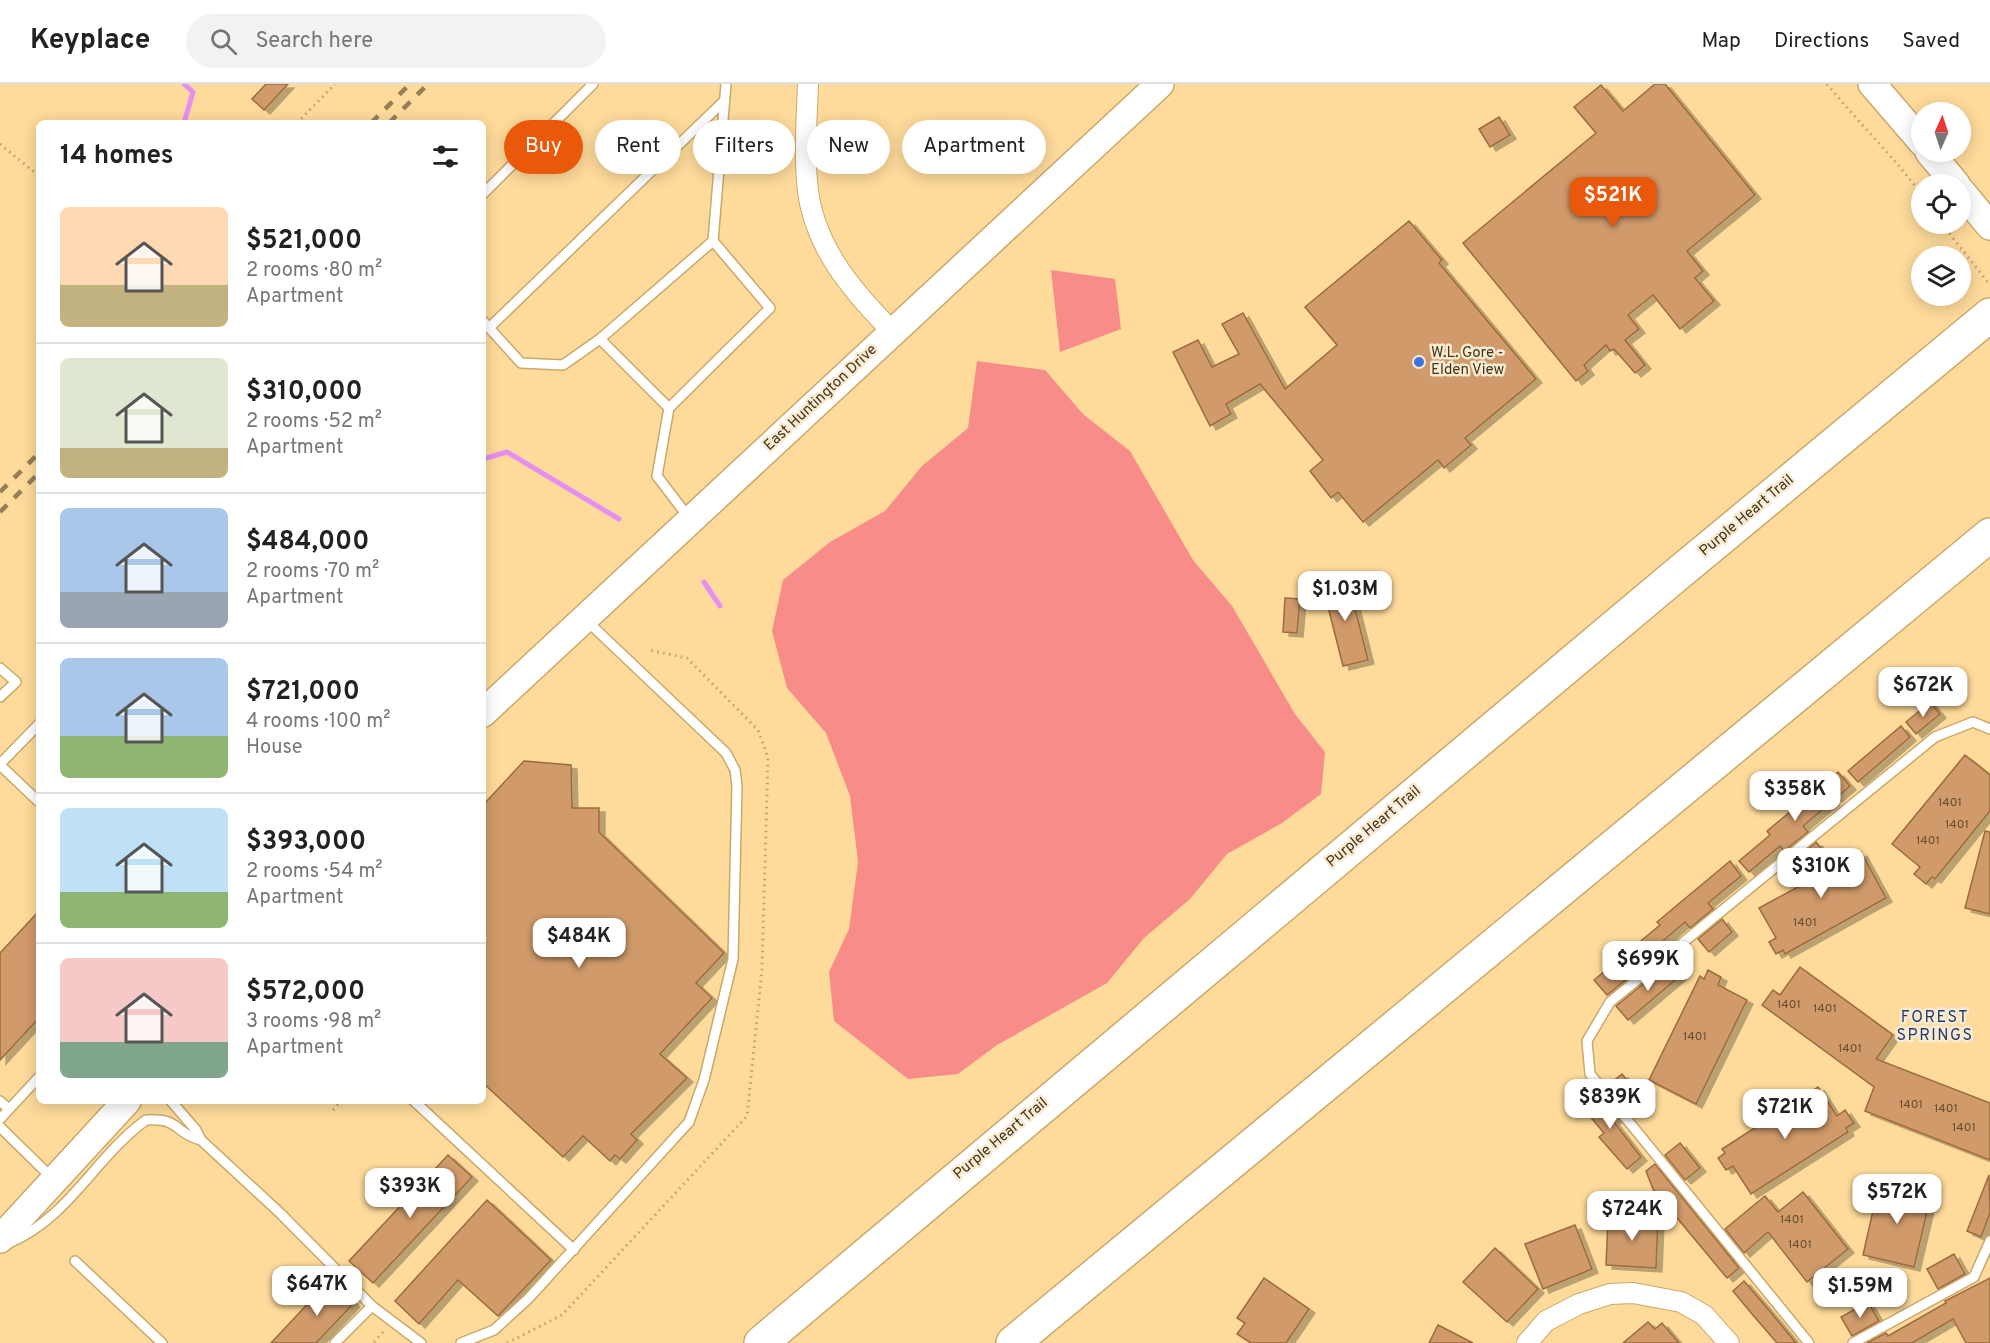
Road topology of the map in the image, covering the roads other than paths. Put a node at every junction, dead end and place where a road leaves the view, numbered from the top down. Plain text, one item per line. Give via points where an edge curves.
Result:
1 (593, 84) edge
2 (726, 84) edge
3 (808, 84) edge
4 (1160, 84) edge
5 (1872, 84) edge
6 (724, 101) junction
7 (1911, 129) edge
8 (1937, 162) edge
9 (1948, 174) edge
10 (486, 191) edge
11 (1971, 203) edge
12 (1990, 226) edge
13 (713, 241) junction
14 (1990, 315) edge
15 (486, 324) edge
16 (892, 331) junction
17 (600, 339) junction
18 (669, 408) junction
19 (691, 520) junction
20 (1990, 535) edge
21 (583, 618) junction
22 (0, 668) edge
23 (0, 698) edge
24 (486, 710) edge
25 (36, 727) edge
26 (1990, 729) edge
27 (0, 765) edge
28 (36, 799) edge
29 (36, 1080) edge
30 (0, 1101) edge
31 (124, 1104) edge
32 (174, 1104) edge
33 (417, 1104) edge
34 (9, 1109) junction
35 (0, 1119) edge
36 (0, 1127) edge
37 (201, 1140) junction
38 (54, 1179) junction
39 (0, 1239) edge
40 (1990, 1241) edge
41 (0, 1246) edge
42 (574, 1250) junction
43 (75, 1261) dead end
44 (372, 1306) junction
45 (162, 1343) edge
46 (335, 1343) edge
47 (422, 1343) edge
48 (461, 1343) edge
49 (761, 1343) edge
50 (1013, 1343) edge
51 (1527, 1343) edge
52 (1729, 1343) edge
53 (1809, 1343) edge
54 (1853, 1343) edge

1 - 10 lane
2 - 6 lane
3 - 16 street via 807,183 817,228 835,266
4 - 16 street, East Huntington Drive
5 - 7 street
6 - 13 lane
6 - 15 lane
8 - 9 street
11 - 12 street
13 - 17 lane
13 - 18 lane via 770,308
14 - 49 highway, Purple Heart Trail
15 - 17 lane via 521,363 563,365
16 - 19 street, East Huntington Drive
17 - 18 lane
18 - 19 lane via 657,476
19 - 21 street, East Huntington Drive
20 - 50 highway
21 - 24 street, East Huntington Drive
21 - 42 lane via 726,753 735,770 737,798 733,959 704,1080 689,1122
22 - 23 lane via 16,682
25 - 27 lane
26 - 53 lane via 1973,722 1935,737 1610,1002 1587,1041 1590,1074
27 - 28 lane
29 - 34 lane
30 - 34 lane
31 - 38 street
32 - 37 lane
33 - 42 lane
34 - 35 lane
36 - 38 lane
37 - 41 lane via 165,1119 146,1120 54,1216 24,1237
37 - 44 lane
38 - 39 street
40 - 54 lane via 1974,1276
42 - 48 lane via 494,1330
43 - 45 lane
44 - 46 lane
44 - 47 lane
51 - 52 street via 1546,1321 1579,1304 1610,1294 1633,1293 1680,1302 1704,1315

